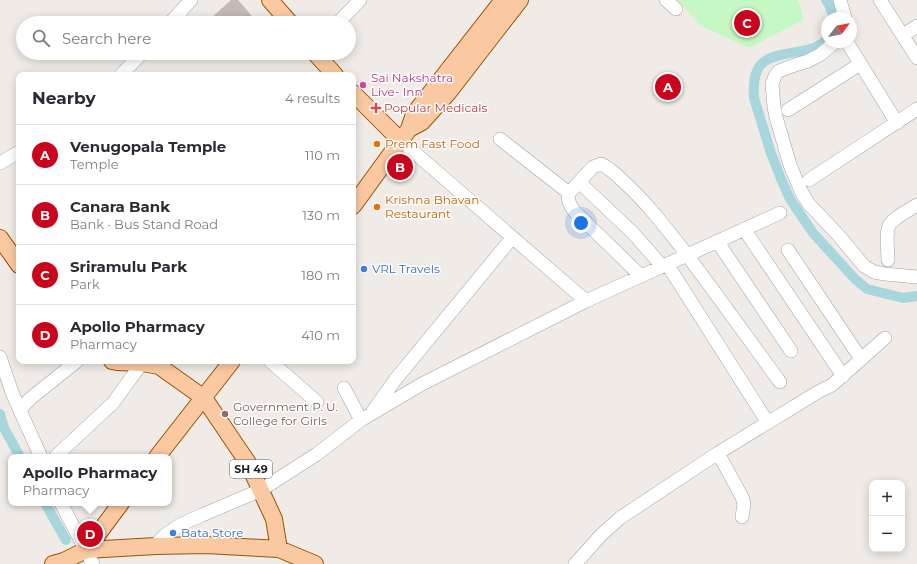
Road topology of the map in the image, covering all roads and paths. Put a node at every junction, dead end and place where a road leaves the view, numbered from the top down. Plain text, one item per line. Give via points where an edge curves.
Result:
1 (191, 0) edge
2 (270, 0) edge
3 (360, 0) edge
4 (502, 0) edge
5 (520, 0) edge
6 (840, 0) edge
7 (880, 0) edge
8 (843, 12) edge
9 (176, 16) edge
10 (284, 16) edge
11 (345, 16) edge
12 (917, 26) edge
13 (903, 36) junction
14 (828, 48) edge
15 (851, 48) edge
16 (917, 58) edge
17 (135, 60) edge
18 (321, 60) edge
19 (860, 64) junction
20 (124, 72) edge
21 (332, 72) edge
22 (356, 96) edge
23 (917, 109) edge
24 (788, 110) dead end
25 (897, 123) junction
26 (404, 134) junction
27 (500, 139) dead end
28 (16, 154) edge
29 (0, 163) edge
30 (809, 180) dead end
31 (579, 182) junction
32 (569, 193) junction
33 (356, 202) edge
34 (917, 205) edge
35 (780, 212) dead end
36 (744, 229) junction
37 (0, 238) edge
38 (512, 238) junction
39 (717, 241) junction
40 (788, 250) dead end
41 (687, 255) junction
42 (888, 260) dead end
43 (16, 261) edge
44 (664, 265) junction
45 (641, 276) junction
46 (917, 277) edge
47 (586, 301) junction
48 (885, 338) dead end
49 (791, 351) dead end
50 (0, 357) edge
51 (861, 359) junction
52 (73, 364) edge
53 (141, 364) edge
54 (148, 364) edge
55 (230, 364) edge
56 (273, 364) edge
57 (843, 376) junction
58 (395, 380) junction
59 (780, 382) dead end
60 (344, 388) dead end
61 (401, 397) junction
62 (204, 398) junction
63 (317, 402) dead end
64 (20, 410) junction
65 (366, 417) junction
66 (768, 423) junction
67 (718, 453) junction
68 (40, 454) edge
69 (58, 454) edge
70 (159, 454) edge
71 (261, 490) junction
72 (63, 506) edge
73 (118, 506) edge
74 (742, 517) dead end
75 (156, 546) junction
76 (279, 549) junction
77 (90, 557) edge
78 (61, 563) edge
79 (314, 564) edge
80 (575, 564) edge

1 - 9 street
2 - 10 main road
3 - 11 street
4 - 26 main road via 414,114
5 - 26 main road via 443,99 422,122
6 - 8 street
7 - 13 street
12 - 13 street
13 - 16 street
14 - 46 street via 808,62 779,71 773,80 774,108 790,165 808,203 864,266 874,272
15 - 19 street
17 - 20 street
18 - 21 main road
19 - 24 street
19 - 25 street
22 - 26 main road
23 - 25 street
25 - 30 street
26 - 33 main road
26 - 38 street
27 - 32 street
28 - 29 street
31 - 32 street
31 - 41 street via 593,167 601,164 605,166 638,195
31 - 44 street
32 - 45 street via 568,201 574,211
34 - 42 street via 890,225
35 - 36 street
36 - 39 street
36 - 57 street
37 - 43 main road
38 - 47 street
38 - 58 street
39 - 41 street
39 - 49 street
40 - 51 street
41 - 44 street
41 - 59 street
44 - 45 street
44 - 66 street
45 - 47 street
47 - 61 street
48 - 51 street
50 - 64 street
51 - 57 street
52 - 64 street
53 - 69 street via 113,403
54 - 62 main road via 159,366
55 - 62 main road
56 - 63 street
57 - 66 street
58 - 61 street
58 - 65 street
60 - 65 street
61 - 65 street
62 - 70 main road
62 - 71 main road, SH 49 via 248,463
64 - 68 street
65 - 71 street via 318,454
66 - 67 street
67 - 74 street via 742,497
67 - 80 street via 620,518
71 - 75 street via 180,525 165,535
71 - 76 main road, SH 49 via 274,519
72 - 77 street
73 - 77 main road
75 - 76 main road via 206,545
75 - 77 main road
76 - 79 main road
77 - 78 main road

